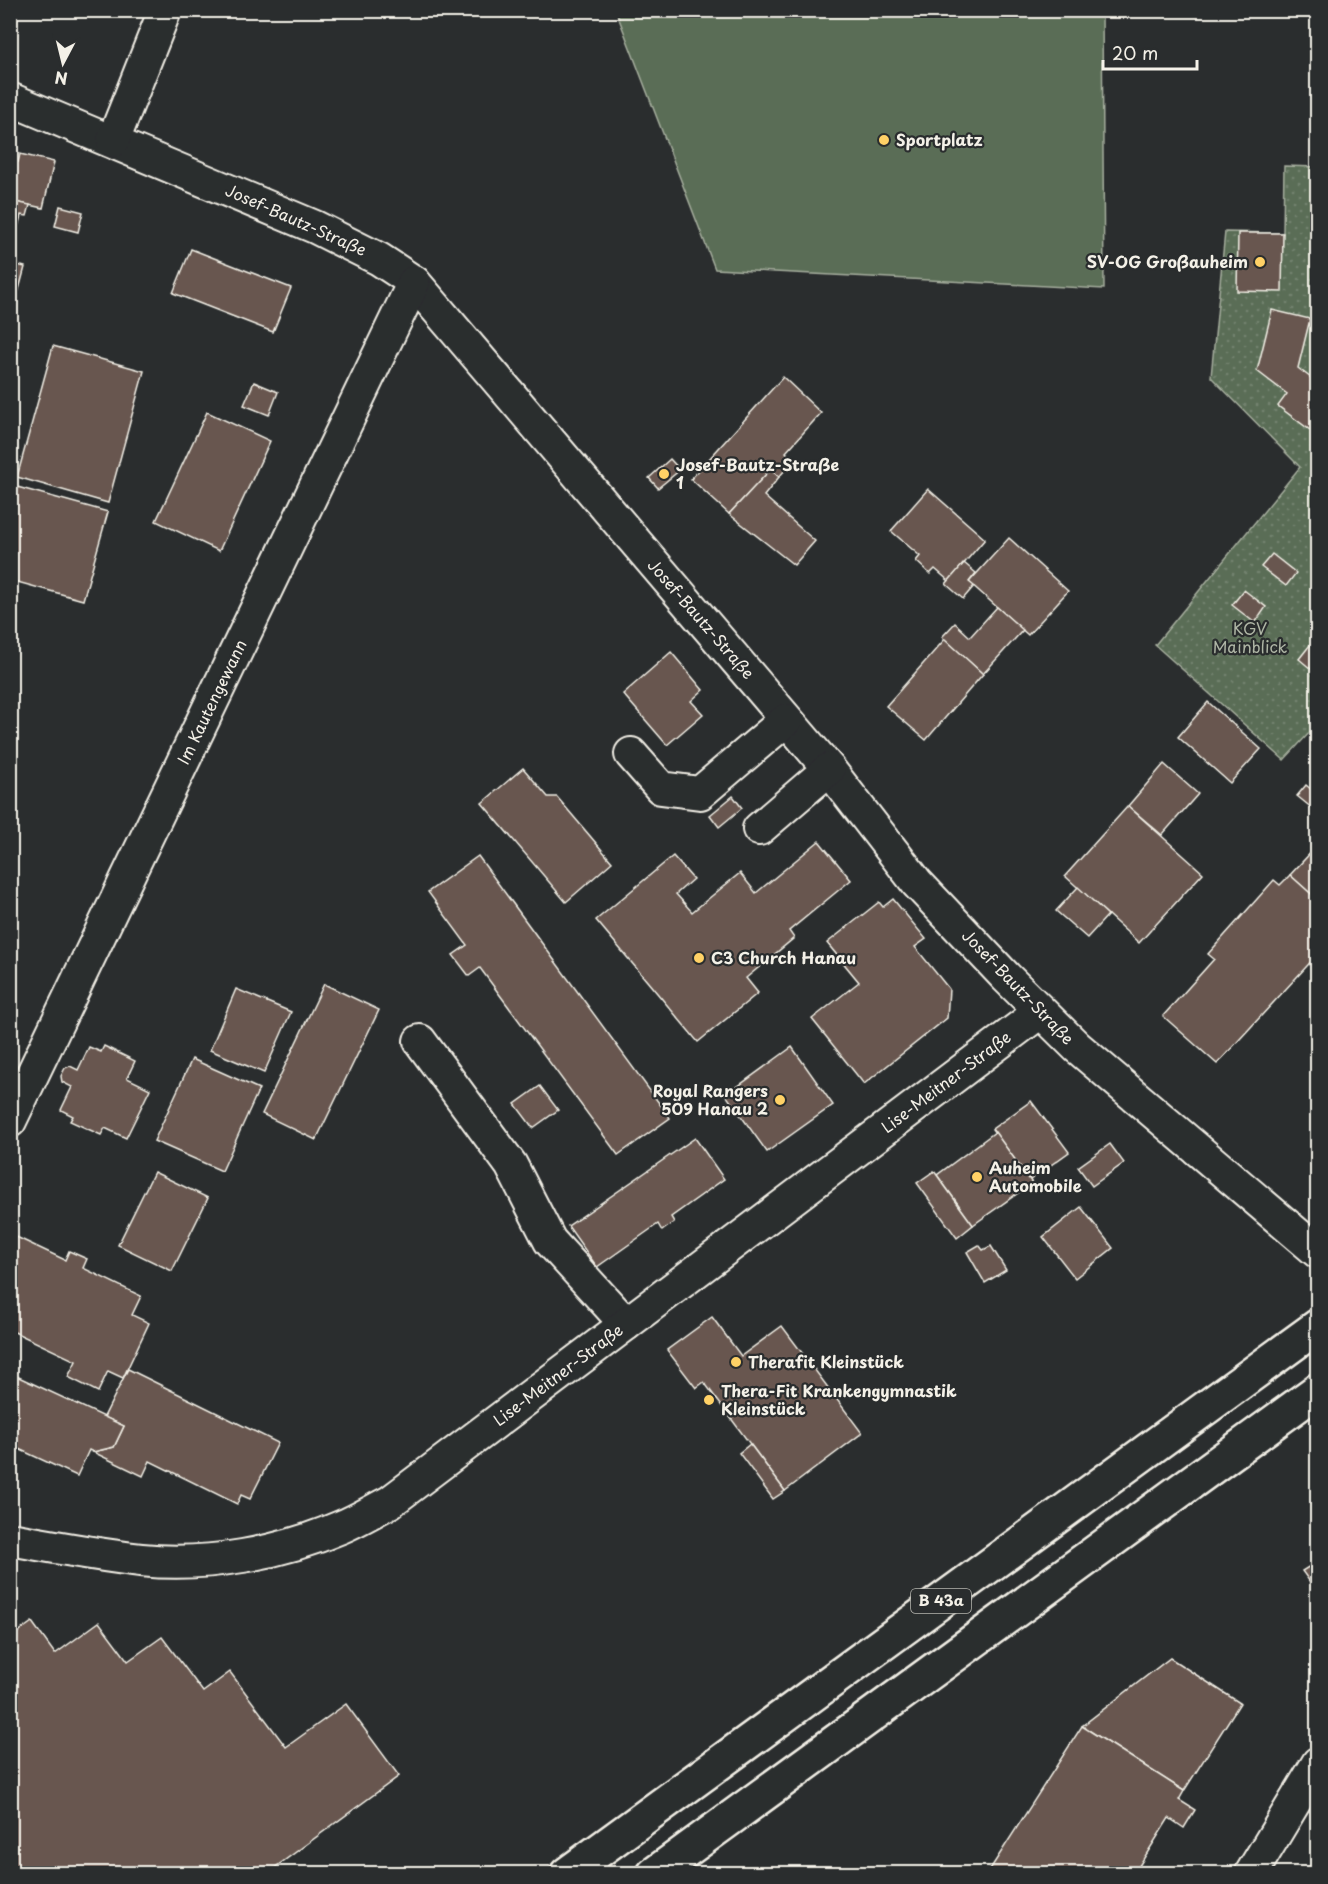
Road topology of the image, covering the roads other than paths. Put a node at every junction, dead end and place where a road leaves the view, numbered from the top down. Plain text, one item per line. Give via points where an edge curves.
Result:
1 (165, 10) edge
2 (10, 99) edge
3 (113, 141) junction
4 (414, 282) junction
5 (786, 720) junction
6 (631, 754) dead end
7 (829, 769) junction
8 (759, 829) dead end
9 (1040, 1012) junction
10 (420, 1041) dead end
11 (10, 1121) edge
12 (1317, 1252) edge
13 (626, 1324) junction
14 (1316, 1327) edge
15 (1317, 1390) edge
16 (10, 1539) edge
17 (1317, 1763) edge
18 (567, 1874) edge
19 (654, 1874) edge
20 (1251, 1874) edge

1 - 3 street
2 - 3 street, Josef-Bautz-Straße
3 - 4 street, Josef-Bautz-Straße via 351,243
4 - 5 street, Josef-Bautz-Straße
4 - 11 street, Im Kautengewann
5 - 6 street via 700,793 661,788
5 - 7 street, Josef-Bautz-Straße
7 - 8 street
7 - 9 street, Josef-Bautz-Straße via 917,883
9 - 12 street, Josef-Bautz-Straße
9 - 13 street, Lise-Meitner-Straße
10 - 13 street via 511,1165 550,1240
13 - 16 street, Lise-Meitner-Straße via 390,1502 297,1543 193,1561 143,1560
14 - 18 highway, B 43a
15 - 19 highway, B 43a
17 - 20 street

